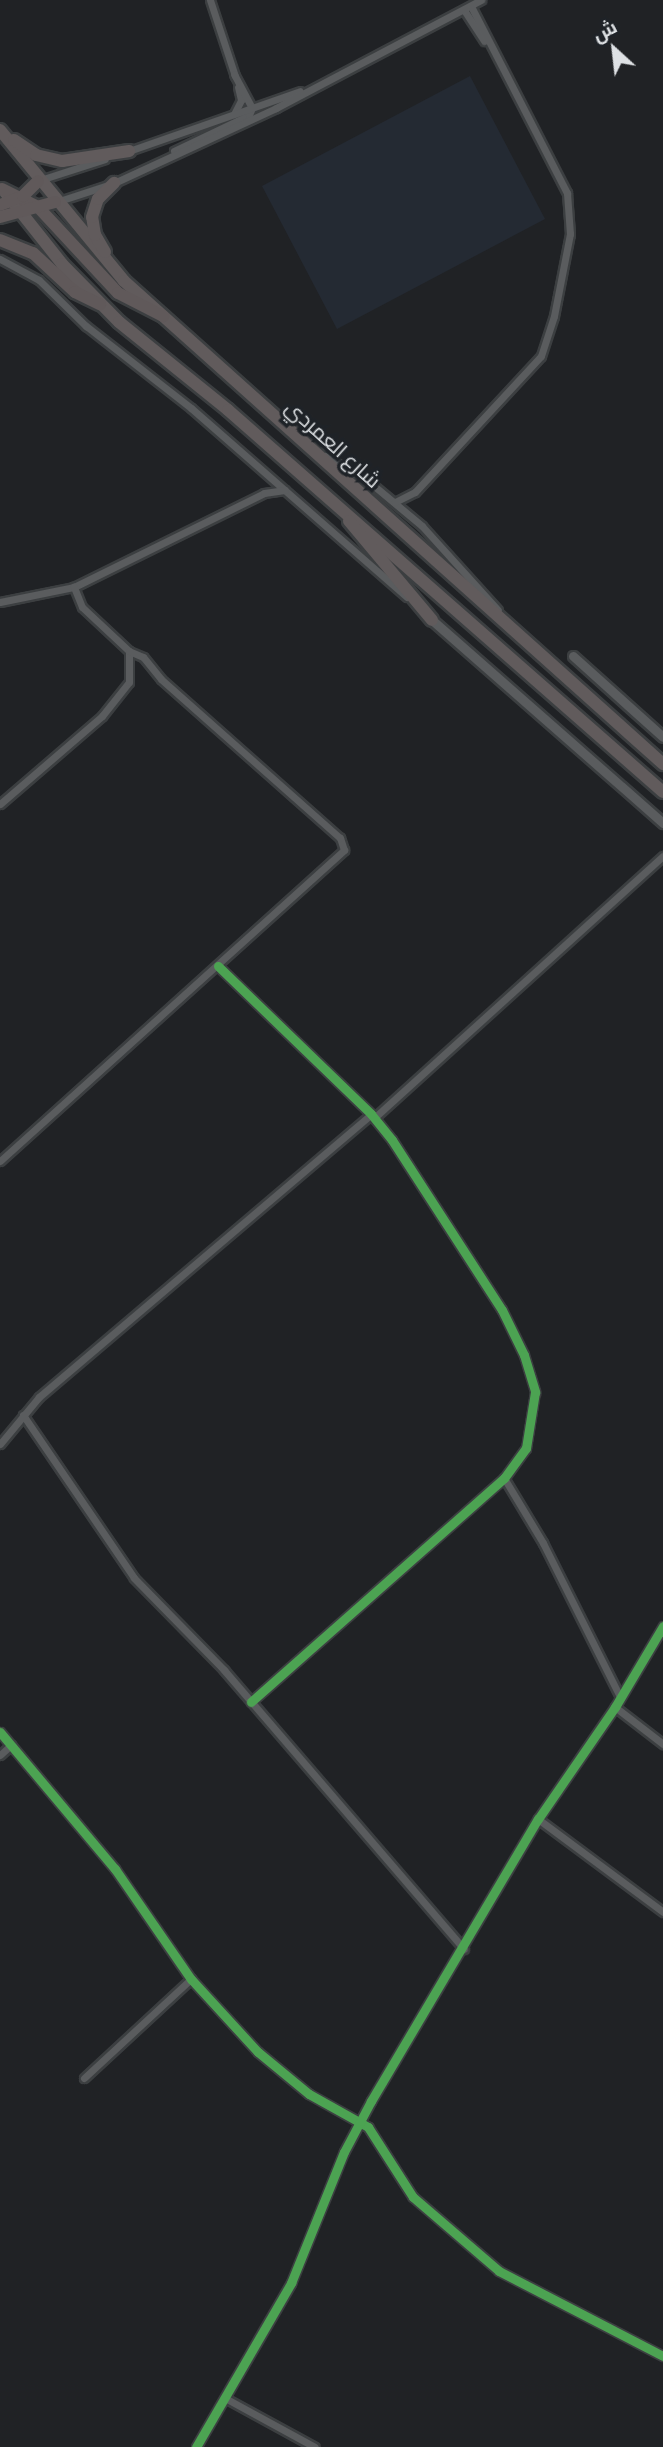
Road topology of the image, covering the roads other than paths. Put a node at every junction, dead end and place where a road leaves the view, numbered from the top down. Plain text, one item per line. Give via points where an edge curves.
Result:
1 (210, 0) edge
2 (481, 0) edge
3 (467, 8) junction
4 (234, 74) junction
5 (307, 89) junction
6 (252, 108) junction
7 (234, 114) junction
8 (0, 129) edge
9 (129, 151) junction
10 (137, 172) junction
11 (38, 181) junction
12 (114, 183) junction
13 (1, 188) edge
14 (55, 202) junction
15 (14, 204) edge
16 (38, 207) junction
17 (0, 217) edge
18 (0, 240) edge
19 (0, 259) edge
20 (124, 281) junction
21 (100, 304) junction
22 (163, 316) junction
23 (310, 449) junction
24 (266, 473) junction
25 (285, 490) junction
26 (264, 493) junction
27 (395, 502) junction
28 (344, 512) junction
29 (74, 587) junction
30 (0, 602) edge
31 (432, 620) junction
32 (516, 633) junction
33 (129, 651) junction
34 (573, 656) dead end
35 (663, 737) edge
36 (663, 764) edge
37 (663, 792) edge
38 (0, 804) edge
39 (663, 823) edge
40 (663, 856) edge
41 (218, 965) junction
42 (373, 1116) junction
43 (0, 1161) edge
44 (23, 1415) junction
45 (0, 1444) edge
46 (504, 1478) junction
47 (663, 1626) edge
48 (620, 1697) junction
49 (251, 1702) junction
50 (615, 1707) junction
51 (0, 1732) edge
52 (663, 1744) edge
53 (11, 1745) junction
54 (0, 1755) edge
55 (538, 1819) junction
56 (663, 1912) edge
57 (464, 1949) junction
58 (191, 1979) junction
59 (84, 2078) dead end
60 (359, 2122) junction
61 (663, 2356) edge
62 (225, 2398) junction
63 (195, 2447) edge
64 (315, 2447) edge

1 - 4 street
2 - 3 street
3 - 5 street
3 - 27 street via 567,193 570,234 543,352 431,474 410,495
4 - 6 street
4 - 7 street via 241,100
5 - 6 street
5 - 10 street
6 - 7 street
6 - 10 street via 246,117
7 - 9 street
8 - 9 main road via 28,151 52,160 80,161
8 - 11 main road, شارع العمردي
9 - 11 street
10 - 12 street
11 - 13 highway
11 - 14 main road, شارع العمردي
11 - 15 highway
12 - 14 street
12 - 20 main road via 98,199 92,223 97,241
13 - 15 main road, شارع العمردي
14 - 16 highway
14 - 20 main road, شارع العمردي
15 - 16 highway
15 - 17 highway
15 - 21 main road, شارع العمردي
16 - 22 highway via 118,293
18 - 21 highway via 33,253 75,292
19 - 24 street via 31,273 86,326
20 - 22 main road, شارع العمردي
21 - 28 main road, شارع العمردي
22 - 23 main road, شارع العمردي
23 - 27 street
23 - 32 main road, شارع العمردي
24 - 25 street
24 - 26 street
25 - 26 street
25 - 31 street
26 - 29 street
27 - 32 street via 447,551
28 - 31 main road via 362,541
28 - 37 main road, شارع العمردي
29 - 30 street
29 - 33 street via 82,607
31 - 39 street
32 - 36 main road, شارع العمردي
33 - 38 street via 132,671 118,699
33 - 41 street via 143,657 161,679 343,842 341,854
34 - 35 street
40 - 42 street
41 - 42 street
41 - 43 street
42 - 44 street
42 - 46 street via 474,1262 512,1328 531,1374 532,1430
44 - 45 street
44 - 49 street via 134,1578
46 - 48 street
46 - 49 street
47 - 48 street
48 - 50 street
49 - 57 street
50 - 52 street
50 - 55 street
51 - 53 street
53 - 54 street
53 - 58 street via 115,1869
55 - 56 street
55 - 57 street
57 - 60 street
58 - 59 street
58 - 60 street via 275,2068
60 - 61 street via 376,2135 413,2197 499,2271
60 - 62 street via 290,2283
62 - 63 street
62 - 64 street

